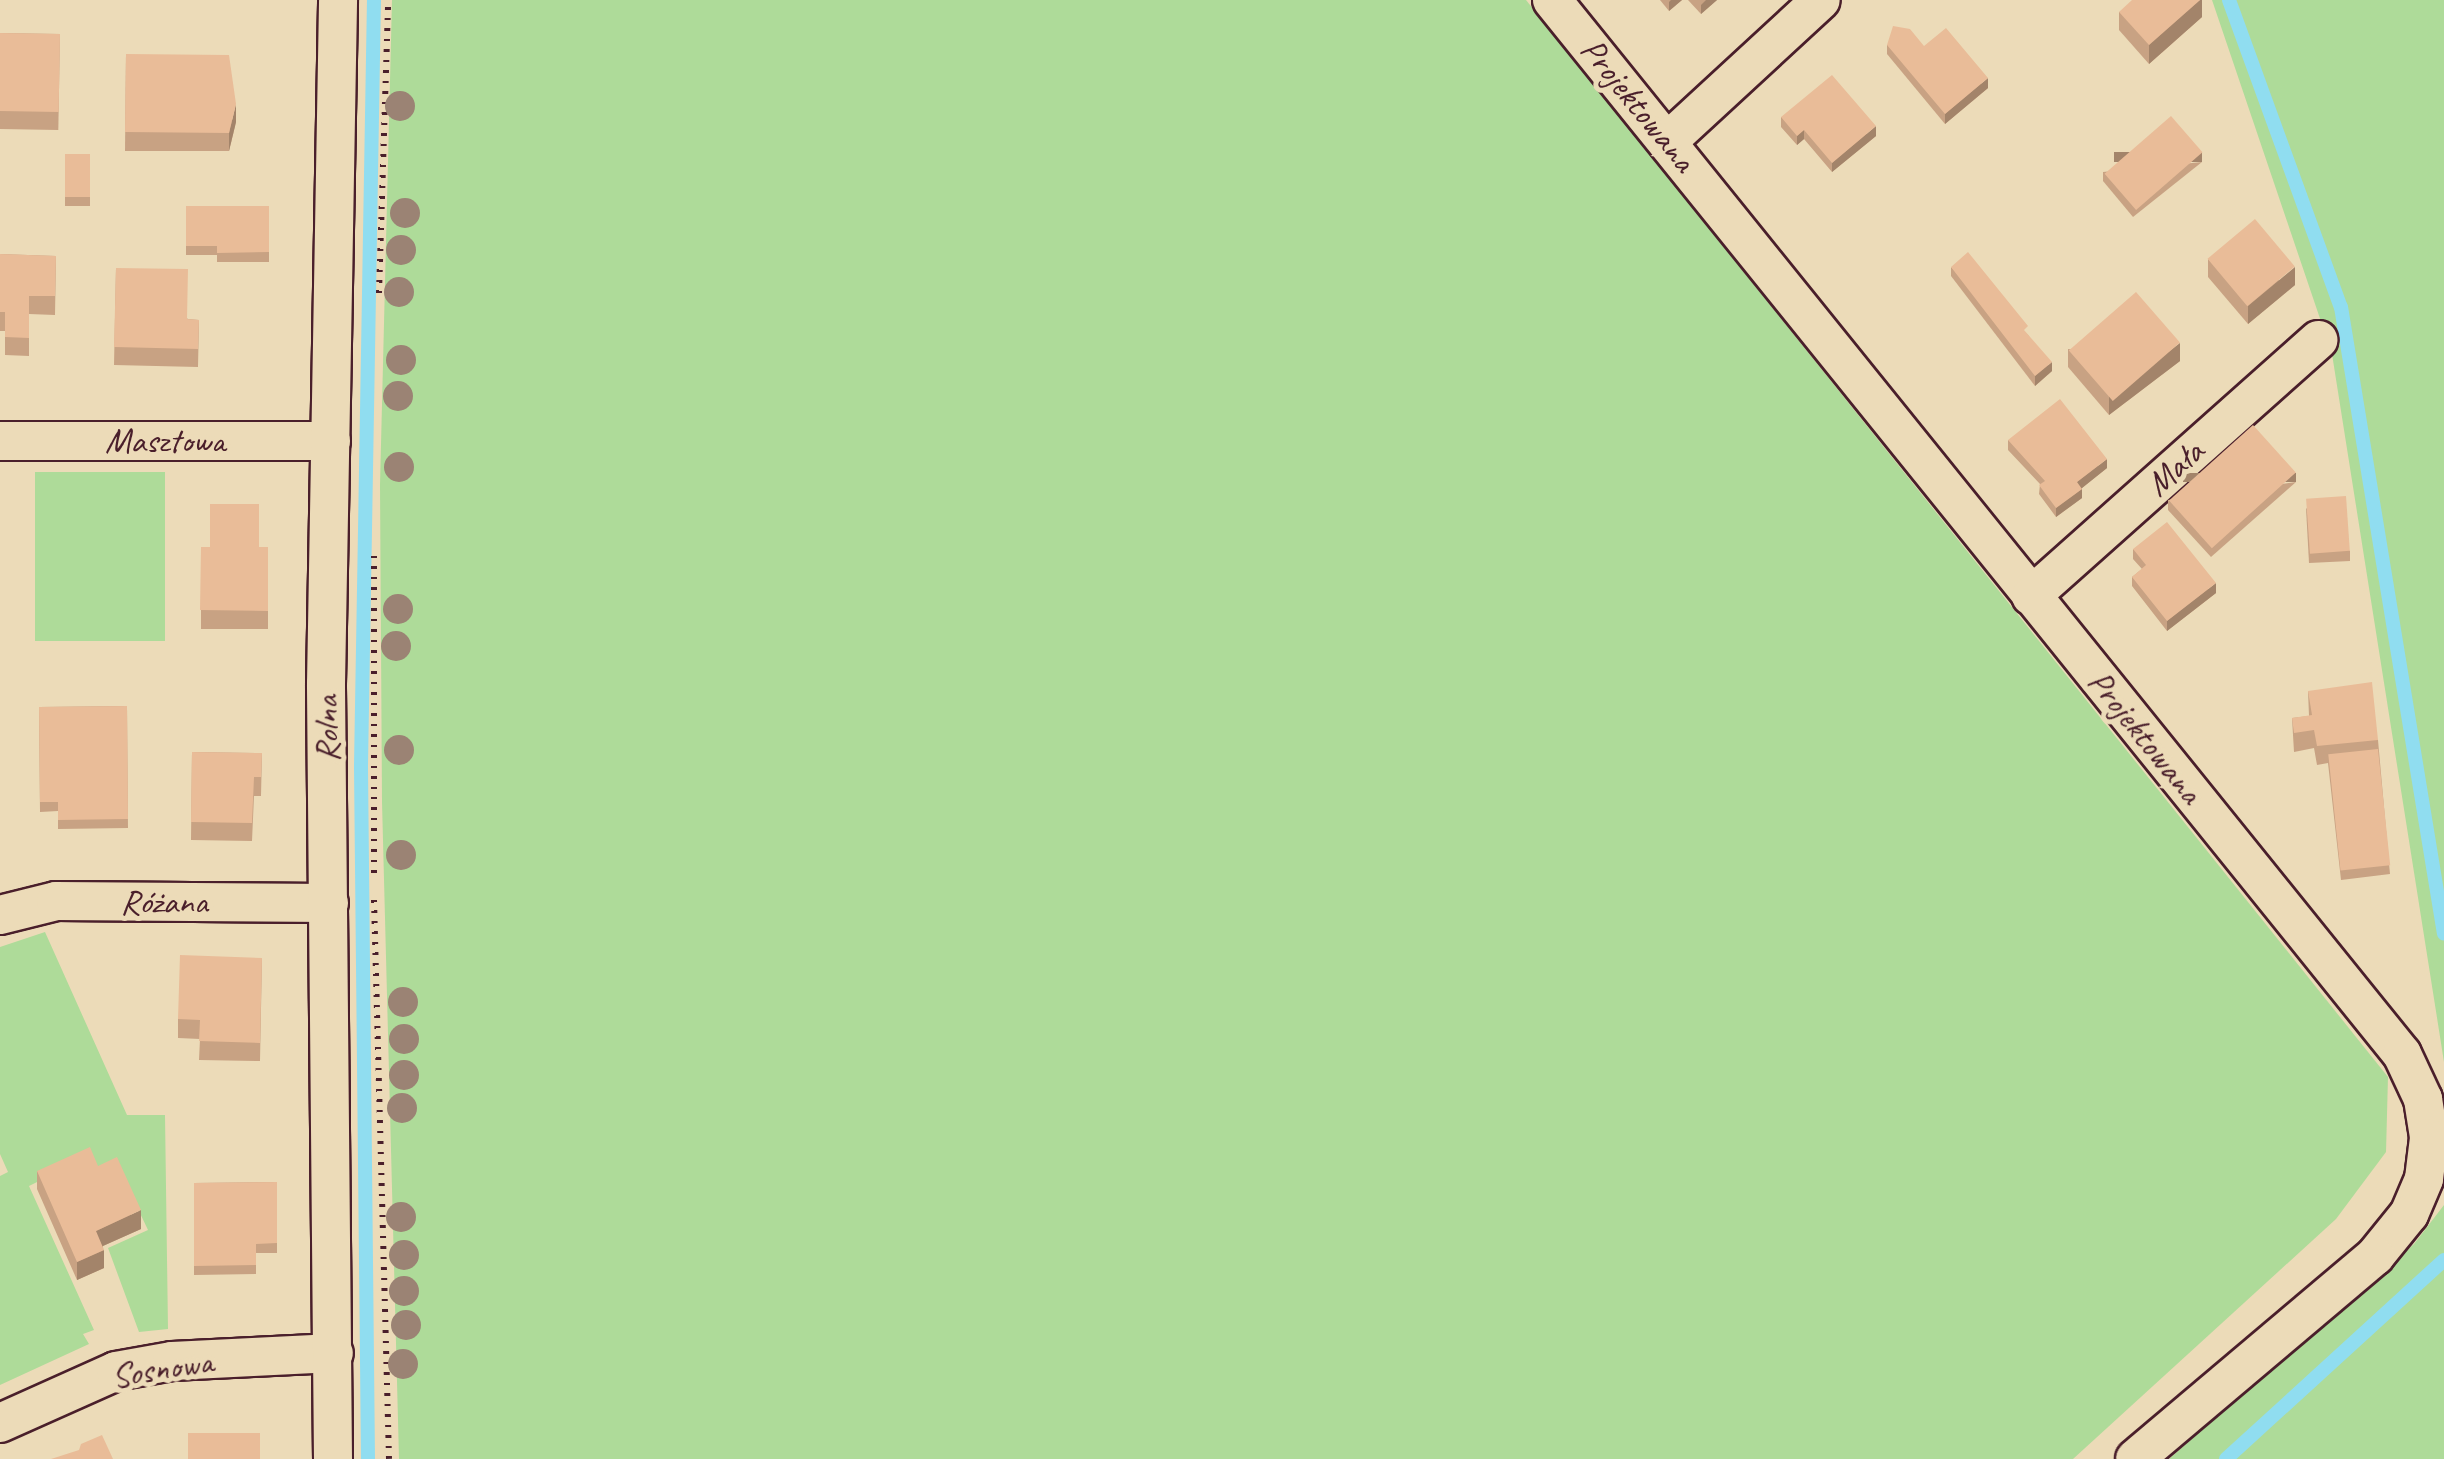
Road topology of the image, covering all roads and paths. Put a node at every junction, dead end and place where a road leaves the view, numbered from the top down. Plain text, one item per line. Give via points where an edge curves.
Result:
1 (338, 0) edge
2 (388, 0) edge
3 (1552, 0) edge
4 (1821, 0) edge
5 (1668, 142) junction
6 (379, 299) dead end
7 (2318, 340) dead end
8 (0, 441) edge
9 (330, 441) junction
10 (374, 537) dead end
11 (2032, 596) junction
12 (374, 874) dead end
13 (374, 894) dead end
14 (330, 903) junction
15 (0, 914) edge
16 (334, 1353) junction
17 (0, 1423) edge
18 (333, 1459) edge
19 (388, 1459) edge
20 (2135, 1459) edge

1 - 9 street, Rolna
2 - 6 path
3 - 5 street, Projektowana
4 - 5 street
5 - 11 street, Projektowana
7 - 11 street, Mała
8 - 9 street, Masztowa
9 - 14 street, Rolna
10 - 12 path
11 - 20 street, Projektowana via 2402,1054 2423,1100 2429,1138 2424,1179 2409,1214 2375,1256
13 - 19 path
14 - 15 street, Różana via 56,902
14 - 16 street, Rolna
16 - 17 street, Sosnowa via 116,1371
16 - 18 street, Rolna

